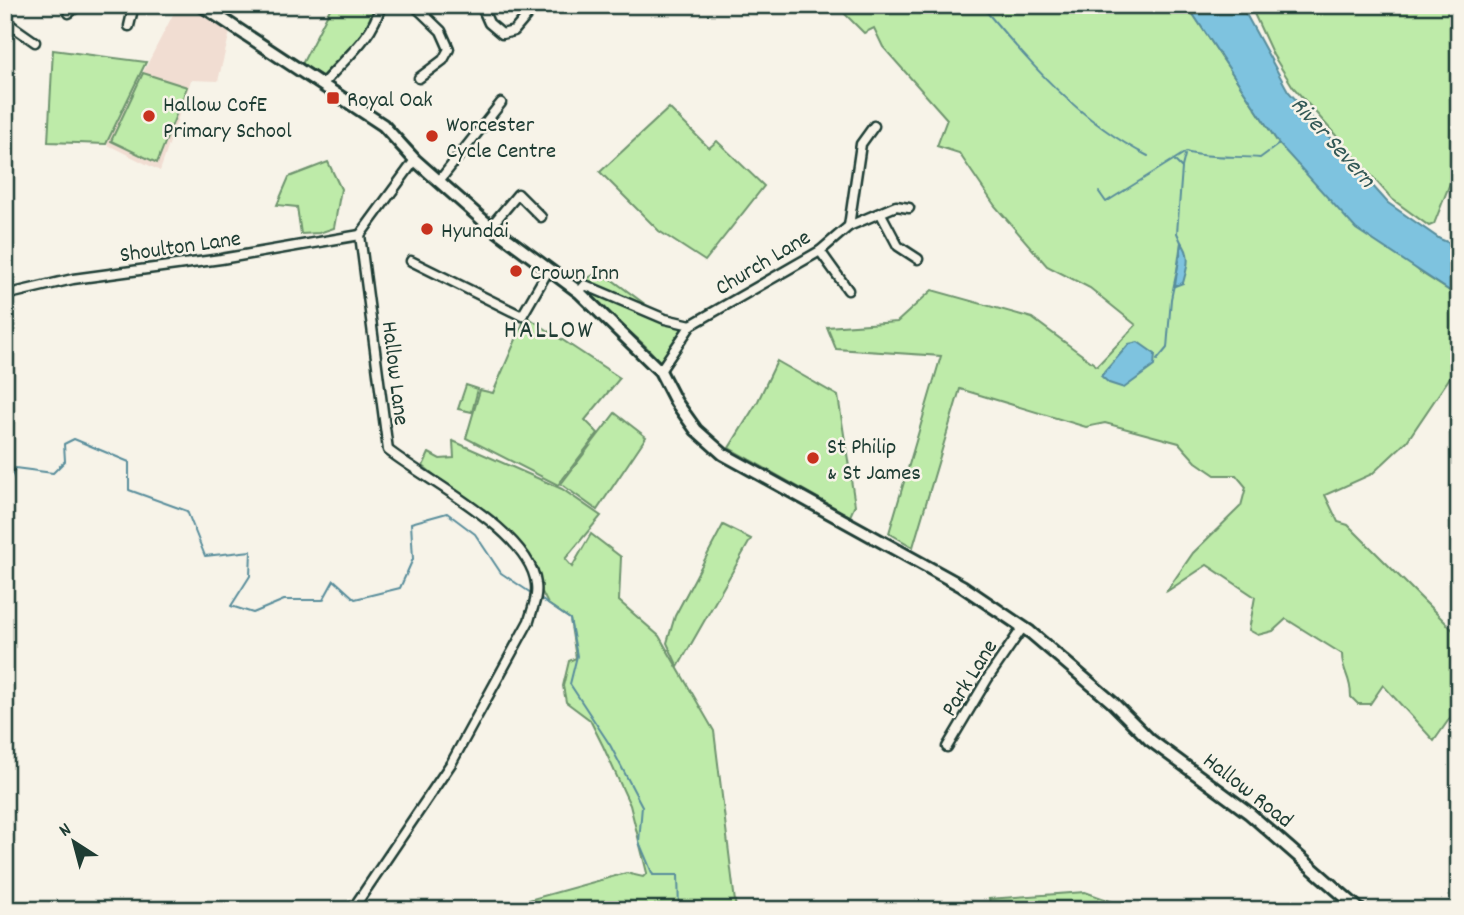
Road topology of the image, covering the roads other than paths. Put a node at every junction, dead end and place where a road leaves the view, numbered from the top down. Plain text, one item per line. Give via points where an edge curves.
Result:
1 (79, 5) edge
2 (134, 5) edge
3 (201, 5) edge
4 (382, 5) edge
5 (414, 5) edge
6 (481, 5) edge
7 (536, 5) edge
8 (69, 13) dead end
9 (5, 21) edge
10 (129, 26) dead end
11 (35, 42) dead end
12 (419, 78) dead end
13 (323, 84) junction
14 (500, 103) dead end
15 (874, 126) dead end
16 (415, 160) junction
17 (439, 181) junction
18 (909, 208) dead end
19 (881, 214) junction
20 (541, 217) dead end
21 (491, 226) junction
22 (849, 226) junction
23 (360, 235) junction
24 (820, 251) junction
25 (918, 258) dead end
26 (411, 261) dead end
27 (550, 269) junction
28 (848, 290) dead end
29 (579, 292) junction
30 (5, 295) edge
31 (691, 325) junction
32 (660, 371) junction
33 (1023, 627) junction
34 (947, 747) dead end
35 (352, 910) edge
36 (1360, 910) edge

1 - 8 street
2 - 10 street
3 - 13 main road, Hallow Road
4 - 13 street via 362,44
5 - 12 street via 441,31 449,49 443,60
6 - 7 street via 489,23 502,34 514,31
9 - 11 street
13 - 16 main road, Hallow Road via 383,125
14 - 17 street
15 - 22 street via 861,144
16 - 17 main road, Hallow Road
16 - 23 street
17 - 21 main road, Hallow Road
18 - 19 street, Church Lane via 896,206
19 - 22 street, Church Lane
19 - 25 street via 898,246
20 - 21 street via 522,196 515,195
21 - 27 main road, Hallow Road
22 - 24 street, Church Lane
23 - 30 street, Shoulton Lane via 73,279
23 - 35 street, Hallow Lane via 388,450 500,527 528,564 536,582 536,600 530,619 434,790
24 - 28 street
24 - 31 street, Church Lane
26 - 27 street via 522,316
27 - 29 main road, Hallow Road
29 - 31 street via 584,285
29 - 32 main road, Hallow Road
31 - 32 street, Church Lane
32 - 33 main road, Hallow Road via 696,430 723,454 962,586
33 - 34 street, Park Lane
33 - 36 main road, Hallow Road via 1150,740 1250,813

